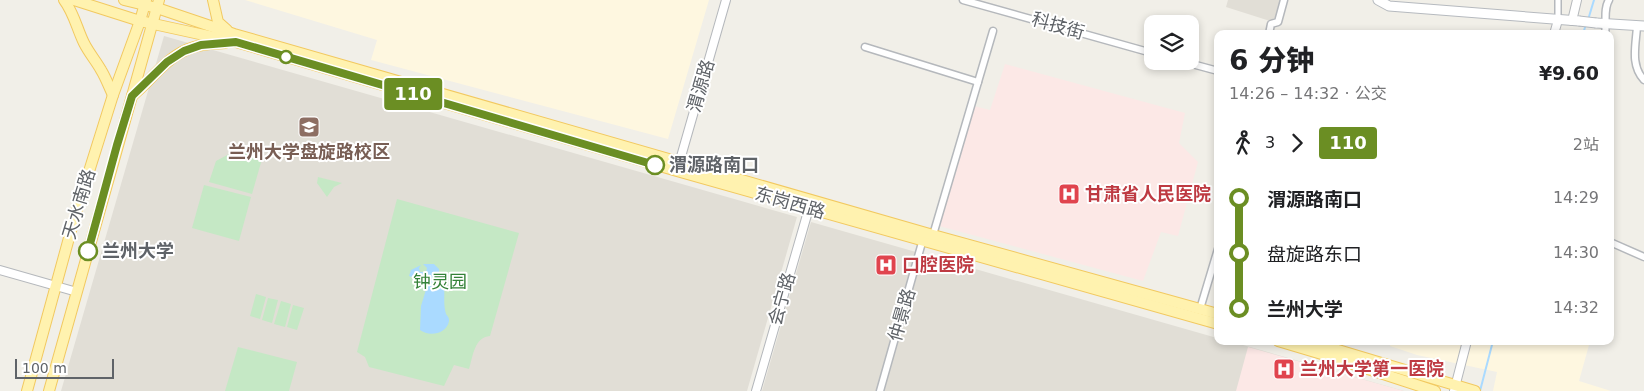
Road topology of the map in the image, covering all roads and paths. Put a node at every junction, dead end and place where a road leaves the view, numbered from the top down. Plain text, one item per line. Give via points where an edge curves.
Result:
1 (64, 0) edge
2 (74, 0) edge
3 (124, 0) edge
4 (213, 0) edge
5 (726, 0) edge
6 (962, 0) edge
7 (1284, 0) edge
8 (1378, 0) edge
9 (1558, 0) edge
10 (1577, 0) edge
11 (1609, 0) edge
12 (145, 3) edge
13 (158, 4) edge
14 (140, 20) junction
15 (1558, 20) junction
16 (1575, 21) junction
17 (153, 24) junction
18 (1607, 24) junction
19 (1641, 26) edge
20 (1270, 30) edge
21 (1555, 30) edge
22 (1606, 30) edge
23 (993, 31) dead end
24 (235, 38) junction
25 (865, 47) dead end
26 (1144, 51) edge
27 (1199, 66) edge
28 (1214, 70) edge
29 (1644, 80) edge
30 (978, 82) junction
31 (113, 95) junction
32 (132, 96) junction
33 (678, 166) junction
34 (809, 208) junction
35 (933, 235) junction
36 (923, 239) junction
37 (1614, 244) edge
38 (1644, 257) edge
39 (1214, 262) edge
40 (0, 270) edge
41 (55, 286) junction
42 (77, 292) junction
43 (1200, 309) junction
44 (1214, 313) edge
45 (1214, 323) edge
46 (1291, 345) edge
47 (1321, 345) edge
48 (1466, 345) edge
49 (1455, 388) edge
50 (1472, 390) edge
51 (27, 391) edge
52 (49, 391) edge
53 (756, 391) edge
54 (880, 391) edge
55 (1435, 391) edge

1 - 31 main road via 72,10 86,48
2 - 14 main road, 东岗西路
3 - 12 main road, 东岗西路
4 - 24 main road via 218,22
5 - 33 street, 渭源路
6 - 26 street, 科技街
7 - 20 street via 1278,22 1271,24
8 - 15 main road via 1389,6
9 - 15 street
10 - 16 street
11 - 18 street via 1605,7
12 - 13 main road, 东岗西路
12 - 14 main road, 天水南路
13 - 17 main road, 天水南路
13 - 24 main road, 东岗西路
14 - 17 main road, 东岗西路
14 - 31 main road, 天水南路
15 - 16 main road
15 - 21 street
16 - 18 main road, bridge
17 - 24 main road, 东岗西路
17 - 32 main road, 天水南路
18 - 19 main road
18 - 22 street
19 - 29 street via 1635,63
23 - 30 street
24 - 32 main road via 184,51 167,62
24 - 33 main road, 东岗西路
25 - 30 street
27 - 28 street
30 - 35 street
31 - 41 main road, 天水南路
32 - 42 main road, 天水南路
33 - 34 main road, 东岗西路
33 - 35 main road, 东岗西路
34 - 36 main road, 东岗西路
34 - 53 street, 会宁路
35 - 43 main road, 东岗西路
36 - 45 main road, 东岗西路
36 - 54 street, 仲景路
37 - 38 street
39 - 43 street
40 - 41 street
41 - 42 street
41 - 51 main road, 天水南路
42 - 52 main road, 天水南路
43 - 44 main road, 东岗西路
46 - 55 main road
47 - 49 main road
48 - 49 street
49 - 50 main road

